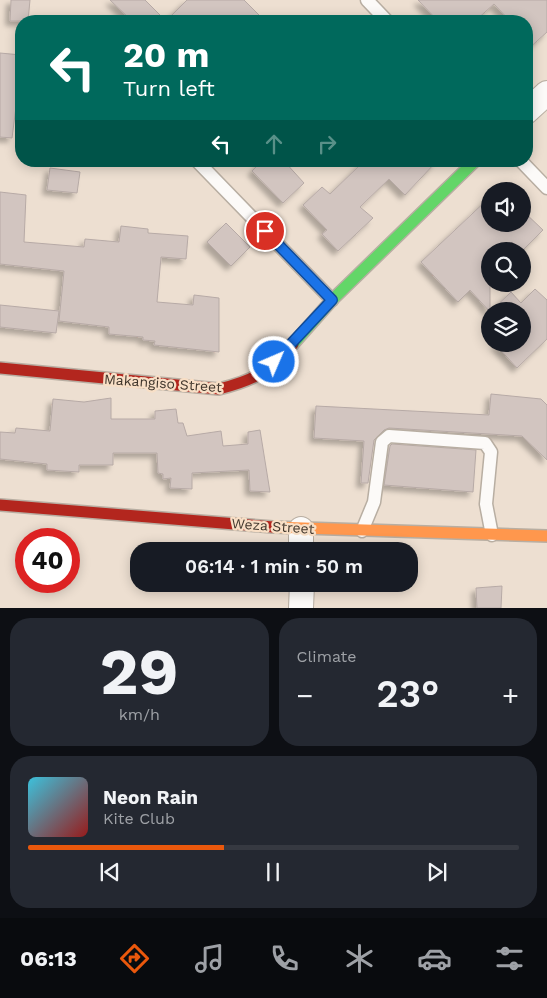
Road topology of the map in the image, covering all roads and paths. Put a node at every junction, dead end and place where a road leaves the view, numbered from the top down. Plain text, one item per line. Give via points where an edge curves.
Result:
1 (367, 0) edge
2 (381, 15) edge
3 (547, 93) edge
4 (533, 106) edge
5 (203, 167) edge
6 (470, 167) edge
7 (528, 167) edge
8 (547, 188) edge
9 (332, 300) junction
10 (0, 368) edge
11 (0, 506) edge
12 (362, 531) junction
13 (492, 535) junction
14 (547, 536) edge
15 (301, 540) edge
16 (302, 592) edge
17 (301, 608) edge

1 - 2 lane
3 - 4 street
5 - 9 lane
6 - 9 street, Makangiso Street
7 - 8 lane
9 - 10 street, Makangiso Street via 265,371 248,382 226,388
11 - 15 street, Weza Street
12 - 13 street, Weza Street
12 - 13 lane via 374,502 382,442 389,436 485,443 491,452 486,504
12 - 15 street, Weza Street
13 - 14 street, Weza Street
16 - 17 street

